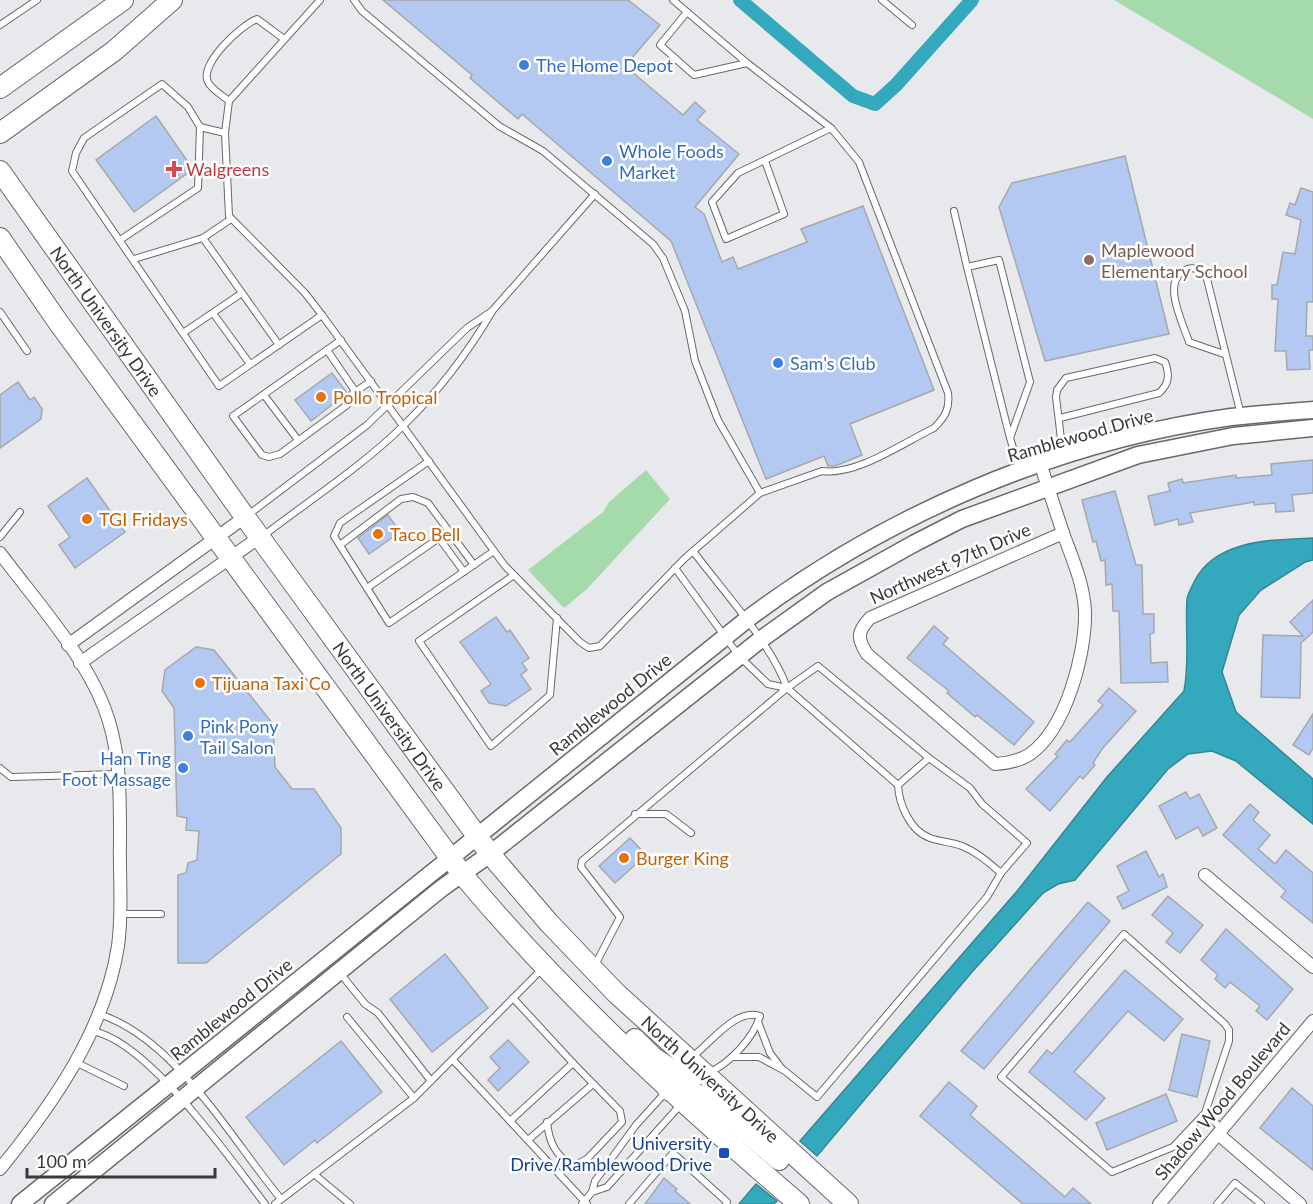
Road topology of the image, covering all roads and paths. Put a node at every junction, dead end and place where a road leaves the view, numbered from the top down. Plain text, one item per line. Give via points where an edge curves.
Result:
1 (37, 0) edge
2 (123, 0) edge
3 (172, 0) edge
4 (320, 0) edge
5 (354, 0) edge
6 (673, 0) edge
7 (882, 0) edge
8 (687, 12) junction
9 (0, 25) edge
10 (912, 25) dead end
11 (284, 39) junction
12 (747, 63) junction
13 (0, 88) edge
14 (229, 101) junction
15 (200, 127) junction
16 (831, 128) junction
17 (0, 133) edge
18 (225, 133) junction
19 (765, 161) junction
20 (0, 171) edge
21 (595, 194) junction
22 (954, 211) dead end
23 (231, 219) junction
24 (203, 237) junction
25 (0, 238) edge
26 (120, 240) junction
27 (134, 259) junction
28 (967, 267) junction
29 (242, 293) junction
30 (493, 310) junction
31 (0, 312) edge
32 (213, 313) junction
33 (322, 315) junction
34 (183, 333) junction
35 (341, 340) junction
36 (279, 345) junction
37 (327, 350) junction
38 (27, 351) dead end
39 (1224, 354) junction
40 (250, 364) junction
41 (371, 381) junction
42 (355, 391) junction
43 (264, 395) junction
44 (389, 405) junction
45 (1313, 410) edge
46 (1242, 417) junction
47 (1060, 418) junction
48 (403, 426) junction
49 (1313, 428) edge
50 (1245, 434) junction
51 (1010, 438) junction
52 (298, 440) junction
53 (1064, 457) junction
54 (429, 461) junction
55 (1040, 463) junction
56 (1020, 471) junction
57 (1048, 486) junction
58 (760, 493) junction
59 (20, 512) dead end
60 (245, 517) junction
61 (1063, 532) junction
62 (0, 537) edge
63 (216, 537) junction
64 (260, 537) junction
65 (340, 545) junction
66 (494, 551) junction
67 (693, 551) junction
68 (0, 553) edge
69 (231, 557) junction
70 (474, 565) junction
71 (675, 568) junction
72 (464, 572) junction
73 (514, 575) junction
74 (367, 588) junction
75 (557, 618) junction
76 (745, 621) junction
77 (726, 637) junction
78 (760, 640) junction
79 (68, 645) junction
80 (739, 656) junction
81 (80, 663) junction
82 (787, 688) junction
83 (928, 758) junction
84 (0, 768) edge
85 (119, 774) junction
86 (898, 785) junction
87 (635, 814) junction
88 (691, 833) dead end
89 (475, 836) junction
90 (490, 854) junction
91 (449, 857) junction
92 (1001, 873) junction
93 (462, 874) junction
94 (1205, 874) dead end
95 (119, 914) junction
96 (161, 914) dead end
97 (1313, 967) edge
98 (544, 968) junction
99 (593, 969) junction
100 (340, 973) junction
101 (513, 998) junction
102 (98, 1014) junction
103 (347, 1017) dead end
104 (596, 1019) junction
105 (1313, 1021) edge
106 (758, 1022) junction
107 (90, 1031) junction
108 (732, 1057) junction
109 (453, 1060) junction
110 (687, 1060) junction
111 (75, 1062) junction
112 (573, 1063) junction
113 (785, 1071) junction
114 (182, 1074) junction
115 (704, 1074) junction
116 (431, 1081) junction
117 (592, 1084) junction
118 (167, 1085) junction
119 (124, 1086) dead end
120 (189, 1095) junction
121 (675, 1097) junction
122 (414, 1098) junction
123 (1205, 1113) junction
124 (510, 1121) junction
125 (547, 1122) junction
126 (1220, 1131) junction
127 (528, 1140) junction
128 (0, 1168) edge
129 (314, 1174) junction
130 (822, 1182) junction
131 (592, 1192) junction
132 (278, 1202) edge
133 (584, 1203) edge
134 (20, 1204) edge
135 (53, 1204) edge
136 (266, 1204) edge
137 (350, 1204) edge
138 (628, 1204) edge
139 (726, 1204) edge
140 (798, 1204) edge
141 (848, 1204) edge
142 (1160, 1204) edge
143 (1217, 1204) edge
144 (1261, 1204) edge
145 (1300, 1204) edge

1 - 9 lane
2 - 13 main road
3 - 17 main road via 114,51
4 - 11 lane
5 - 21 lane via 362,11 499,126 543,151
6 - 8 lane
7 - 10 lane
8 - 12 lane
8 - 12 lane via 660,45 694,75
11 - 14 lane
11 - 14 lane via 257,19 247,22 210,61 208,82
12 - 16 lane
14 - 18 lane
15 - 18 lane
15 - 26 lane via 198,188
15 - 26 lane via 189,107 162,84 78,145 72,171
16 - 19 lane
16 - 58 lane via 859,162 950,405 934,428 852,468 822,471
18 - 23 lane
19 - 19 lane via 738,173 712,202 726,239 784,214
20 - 60 main road, North University Drive
21 - 30 lane
21 - 58 lane via 653,244 663,258 685,311 695,361 718,420
22 - 28 lane
23 - 24 lane
23 - 33 lane via 305,292
24 - 27 lane
24 - 29 lane
25 - 63 main road, North University Drive
26 - 27 lane
27 - 34 lane
28 - 51 lane
28 - 51 lane via 999,260 1030,382
29 - 32 lane
29 - 36 lane
30 - 44 lane via 467,328
30 - 48 lane via 480,332
31 - 38 lane
32 - 34 lane
32 - 40 lane
33 - 35 lane
33 - 36 lane
34 - 40 lane via 219,386
35 - 37 lane
35 - 41 lane
36 - 40 lane
37 - 42 lane
37 - 43 lane
39 - 39 lane via 1206,275 1202,270 1184,270 1175,279 1173,290 1189,342
39 - 46 lane
41 - 42 lane
41 - 44 lane
42 - 52 lane via 346,405
43 - 52 lane
43 - 52 lane via 233,416 238,424 262,455 269,457
44 - 48 lane
44 - 60 lane via 335,451
45 - 46 street, Ramblewood Drive
46 - 50 lane
46 - 53 street, Ramblewood Drive via 1134,437
47 - 47 lane via 1159,393 1168,379 1165,362 1155,358 1066,378 1057,390
47 - 53 lane
48 - 54 lane
48 - 64 lane via 347,474
49 - 50 street, Ramblewood Drive
50 - 57 street, Ramblewood Drive via 1138,455
51 - 56 lane
53 - 55 street, Ramblewood Drive
54 - 65 lane via 340,523 334,536
54 - 66 lane
55 - 56 street, Ramblewood Drive
55 - 57 street, Northwest 97th Drive
56 - 76 street, Ramblewood Drive via 952,498 854,549
57 - 61 street, Northwest 97th Drive
57 - 78 street, Ramblewood Drive via 962,519 915,543 827,592
58 - 67 lane
59 - 62 lane
60 - 63 street
60 - 64 main road, North University Drive
61 - 61 street, Northwest 97th Drive via 870,618 860,629 859,641 867,654 995,764 1011,763 1031,754 1051,732 1076,674 1085,612 1081,582
63 - 69 main road, North University Drive
63 - 79 street
64 - 69 street
64 - 89 main road, North University Drive
65 - 70 lane via 401,499 413,496 428,502
65 - 74 lane
66 - 70 lane
66 - 73 lane
67 - 71 lane
67 - 76 lane
68 - 79 street
69 - 81 street
69 - 91 main road, North University Drive
70 - 72 lane
71 - 75 lane via 600,646 589,648
71 - 77 lane
72 - 74 lane via 439,538
72 - 74 lane via 389,623
73 - 75 lane
73 - 75 lane via 419,641 491,746 550,695
76 - 77 street, Ramblewood Drive
76 - 78 lane
77 - 80 lane
77 - 89 street, Ramblewood Drive
78 - 80 street, Ramblewood Drive
78 - 82 lane
79 - 81 street
80 - 82 lane via 768,684
80 - 90 street, Ramblewood Drive
81 - 85 street via 107,716
82 - 83 lane via 818,666
82 - 86 lane
82 - 87 lane
83 - 86 lane
83 - 92 lane via 970,788 982,804 1028,843
84 - 85 lane via 11,777
85 - 95 street
86 - 92 lane via 899,800 911,823 927,837 962,846
87 - 88 lane via 666,814
87 - 99 lane via 582,861 581,867 620,917
89 - 90 main road, North University Drive
89 - 91 street, Ramblewood Drive
90 - 93 street, Ramblewood Drive
90 - 99 main road, North University Drive
91 - 93 main road, North University Drive
91 - 114 street, Ramblewood Drive
92 - 113 lane via 987,897 817,1097
93 - 98 main road, North University Drive
93 - 100 street, Ramblewood Drive
94 - 97 street
95 - 96 lane
95 - 102 street via 114,966
98 - 101 lane
98 - 104 main road, North University Drive
99 - 110 main road, North University Drive
100 - 116 lane via 365,1004 378,1012
100 - 120 street, Ramblewood Drive
101 - 109 lane
101 - 112 lane
102 - 107 street
102 - 114 lane via 123,1024 155,1045
103 - 122 lane
104 - 115 main road via 629,1034 680,1075
104 - 121 main road, North University Drive
105 - 126 street, Shadow Wood Boulevard
106 - 108 lane
106 - 110 lane via 760,1016 751,1013 739,1017
106 - 113 lane via 770,1053
107 - 111 street
107 - 118 lane via 139,1055
108 - 113 lane via 759,1057
108 - 115 lane via 724,1066
109 - 116 lane
109 - 124 lane
110 - 115 main road, North University Drive
111 - 119 lane
111 - 128 street
112 - 117 lane
112 - 124 lane
114 - 118 street, Ramblewood Drive
114 - 120 lane
115 - 130 main road, North University Drive
116 - 122 lane
117 - 125 lane
117 - 125 lane via 620,1111 622,1122 587,1159 573,1166 564,1161 551,1146
118 - 120 lane
118 - 134 street, Ramblewood Drive
120 - 132 lane
120 - 135 street, Ramblewood Drive
120 - 136 lane
121 - 130 main road via 677,1087 705,1097 801,1179
121 - 131 lane via 607,1187
121 - 131 lane via 636,1125 595,1181
121 - 140 main road, North University Drive
122 - 129 lane
123 - 123 lane via 1229,1041 1226,1023 1124,934 1000,1077 1112,1172 1173,1147
123 - 126 lane
124 - 127 lane
125 - 127 lane
126 - 142 street, Shadow Wood Boulevard
126 - 145 street
127 - 133 lane
129 - 132 lane
129 - 137 lane
130 - 141 main road, North University Drive
131 - 133 lane
138 - 139 lane via 673,1153
143 - 144 lane via 1235,1183

